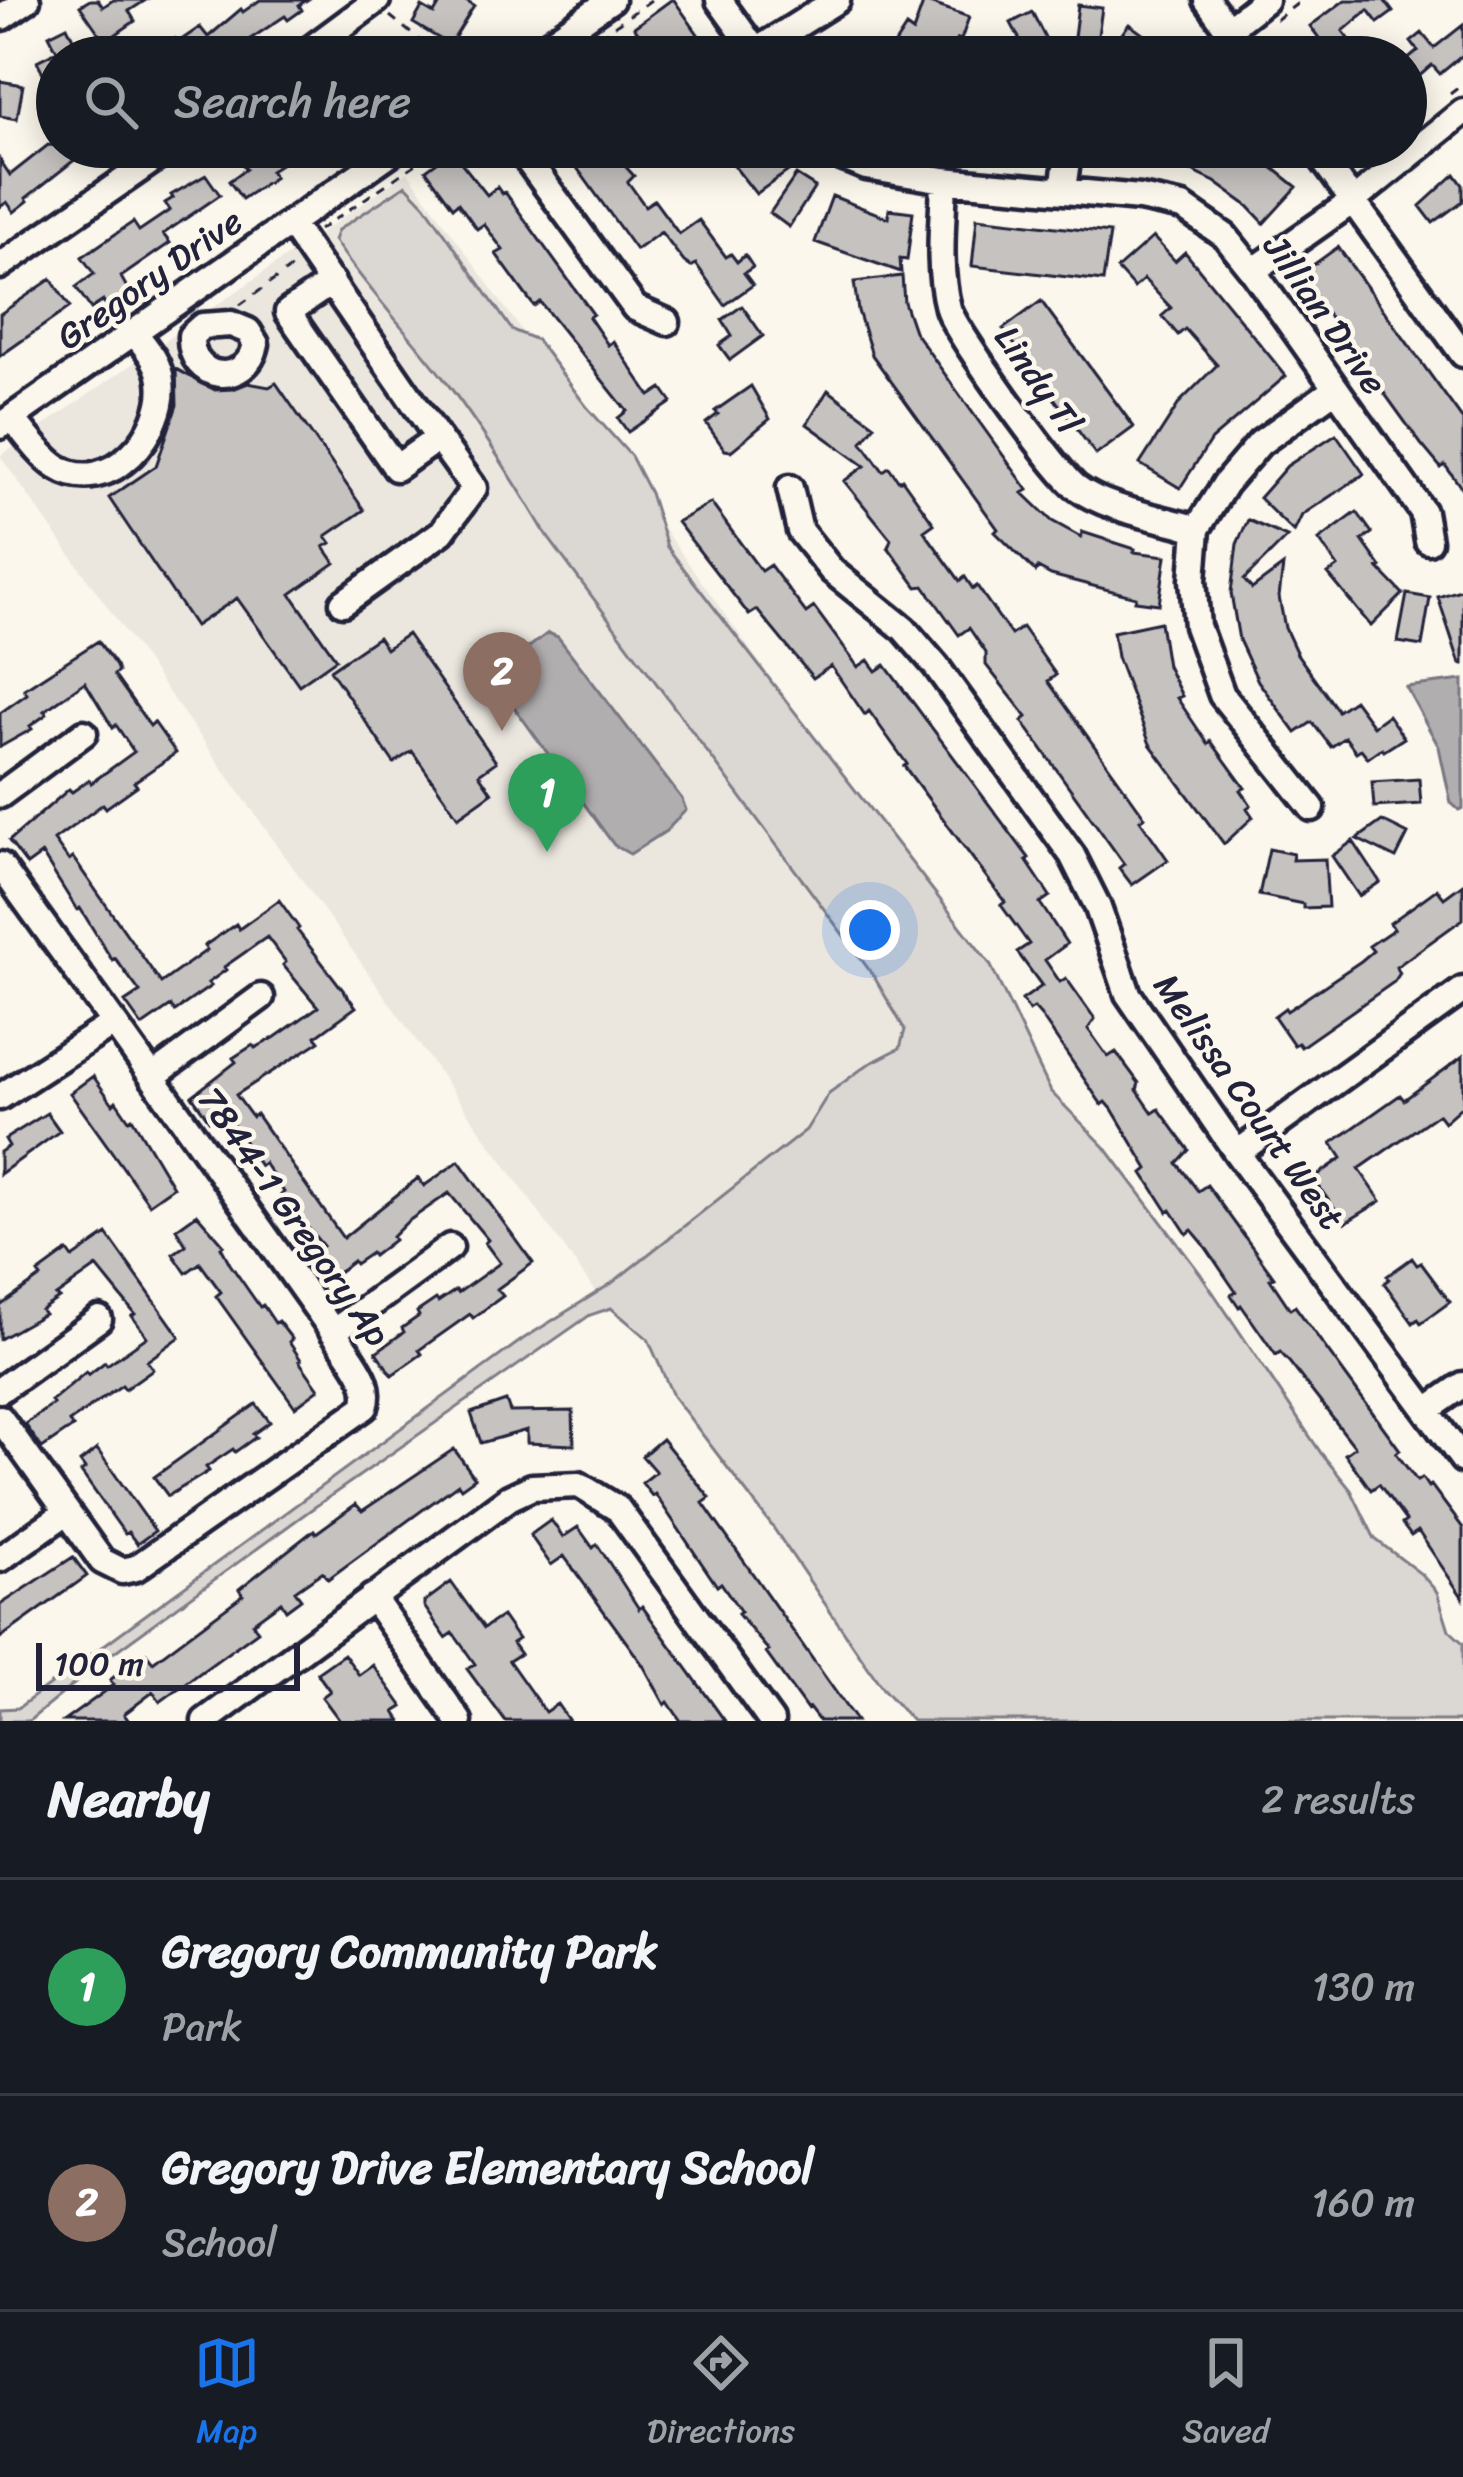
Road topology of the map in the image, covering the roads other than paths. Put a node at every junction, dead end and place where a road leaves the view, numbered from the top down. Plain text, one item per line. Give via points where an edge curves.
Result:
1 (27, 0) edge
2 (611, 0) edge
3 (719, 0) edge
4 (837, 0) edge
5 (1207, 0) edge
6 (1265, 0) edge
7 (382, 7) edge
8 (2, 17) edge
9 (1228, 29) junction
10 (334, 36) edge
11 (559, 36) edge
12 (745, 36) edge
13 (784, 36) edge
14 (1233, 36) edge
15 (1463, 112) edge
16 (1427, 141) edge
17 (142, 168) edge
18 (369, 168) edge
19 (533, 168) edge
20 (872, 168) edge
21 (1066, 168) edge
22 (1329, 168) edge
23 (1394, 168) edge
24 (944, 180) junction
25 (1063, 189) junction
26 (1353, 201) junction
27 (290, 224) junction
28 (0, 266) edge
29 (1252, 271) junction
30 (332, 283) junction
31 (289, 312) junction
32 (667, 322) dead end
33 (134, 332) junction
34 (252, 335) dead end
35 (1463, 353) edge
36 (1334, 390) junction
37 (6, 422) edge
38 (438, 438) junction
39 (790, 488) dead end
40 (1197, 529) junction
41 (1428, 541) dead end
42 (343, 603) dead end
43 (84, 733) dead end
44 (0, 795) edge
45 (1312, 808) dead end
46 (0, 866) edge
47 (1463, 990) edge
48 (261, 997) dead end
49 (114, 1023) junction
50 (152, 1077) junction
51 (0, 1097) edge
52 (1237, 1154) junction
53 (450, 1247) dead end
54 (99, 1319) dead end
55 (334, 1332) junction
56 (1463, 1385) edge
57 (0, 1390) edge
58 (1427, 1410) junction
59 (0, 1418) edge
60 (1463, 1460) edge
61 (67, 1512) junction
62 (0, 1559) edge
63 (372, 1598) junction
64 (205, 1721) edge
65 (459, 1721) edge
66 (770, 1721) edge

1 - 8 street
2 - 11 street
3 - 12 street
4 - 13 street
5 - 9 street
6 - 9 street
7 - 10 street
9 - 14 street
15 - 16 street
17 - 28 street
18 - 27 street, Gregory Drive
19 - 32 street via 635,308
20 - 24 street, Jillian Drive
21 - 25 street
22 - 26 street
23 - 26 street
24 - 25 street, Jillian Drive
24 - 40 street, Lindy Tl via 941,269 949,313 1047,456 1095,498
25 - 29 street, Jillian Drive via 1183,207 1225,236
26 - 29 street
26 - 35 street
27 - 30 street
27 - 33 street, Gregory Drive
29 - 36 street, Jillian Drive
30 - 31 street
30 - 38 street
31 - 34 street
31 - 38 street via 396,468
33 - 37 street, Gregory Drive
33 - 37 street via 158,364 163,388 144,445 112,469 58,468
36 - 40 street via 1260,443
36 - 41 street, Jillian Drive via 1423,512
38 - 42 street via 474,488 442,532
39 - 52 street, Melissa Court West via 800,532 936,666 1072,855 1128,994
40 - 45 street via 1196,626 1207,663 1222,695
43 - 44 street
46 - 49 street, 7844-1 Gregory Ap
47 - 52 street
48 - 50 street
49 - 50 street, 7844-1 Gregory Ap
49 - 51 street
50 - 55 street, 7844-1 Gregory Ap
52 - 58 street, Melissa Court West
53 - 55 street
54 - 57 street
55 - 61 street, 7844-1 Gregory Ap via 364,1378 365,1406 136,1568 102,1561
56 - 58 street
58 - 60 street, Melissa Court West
59 - 61 street, 7844-1 Gregory Ap
61 - 62 street
63 - 64 street
63 - 65 street
63 - 66 street via 509,1498 532,1487 579,1485 618,1509

